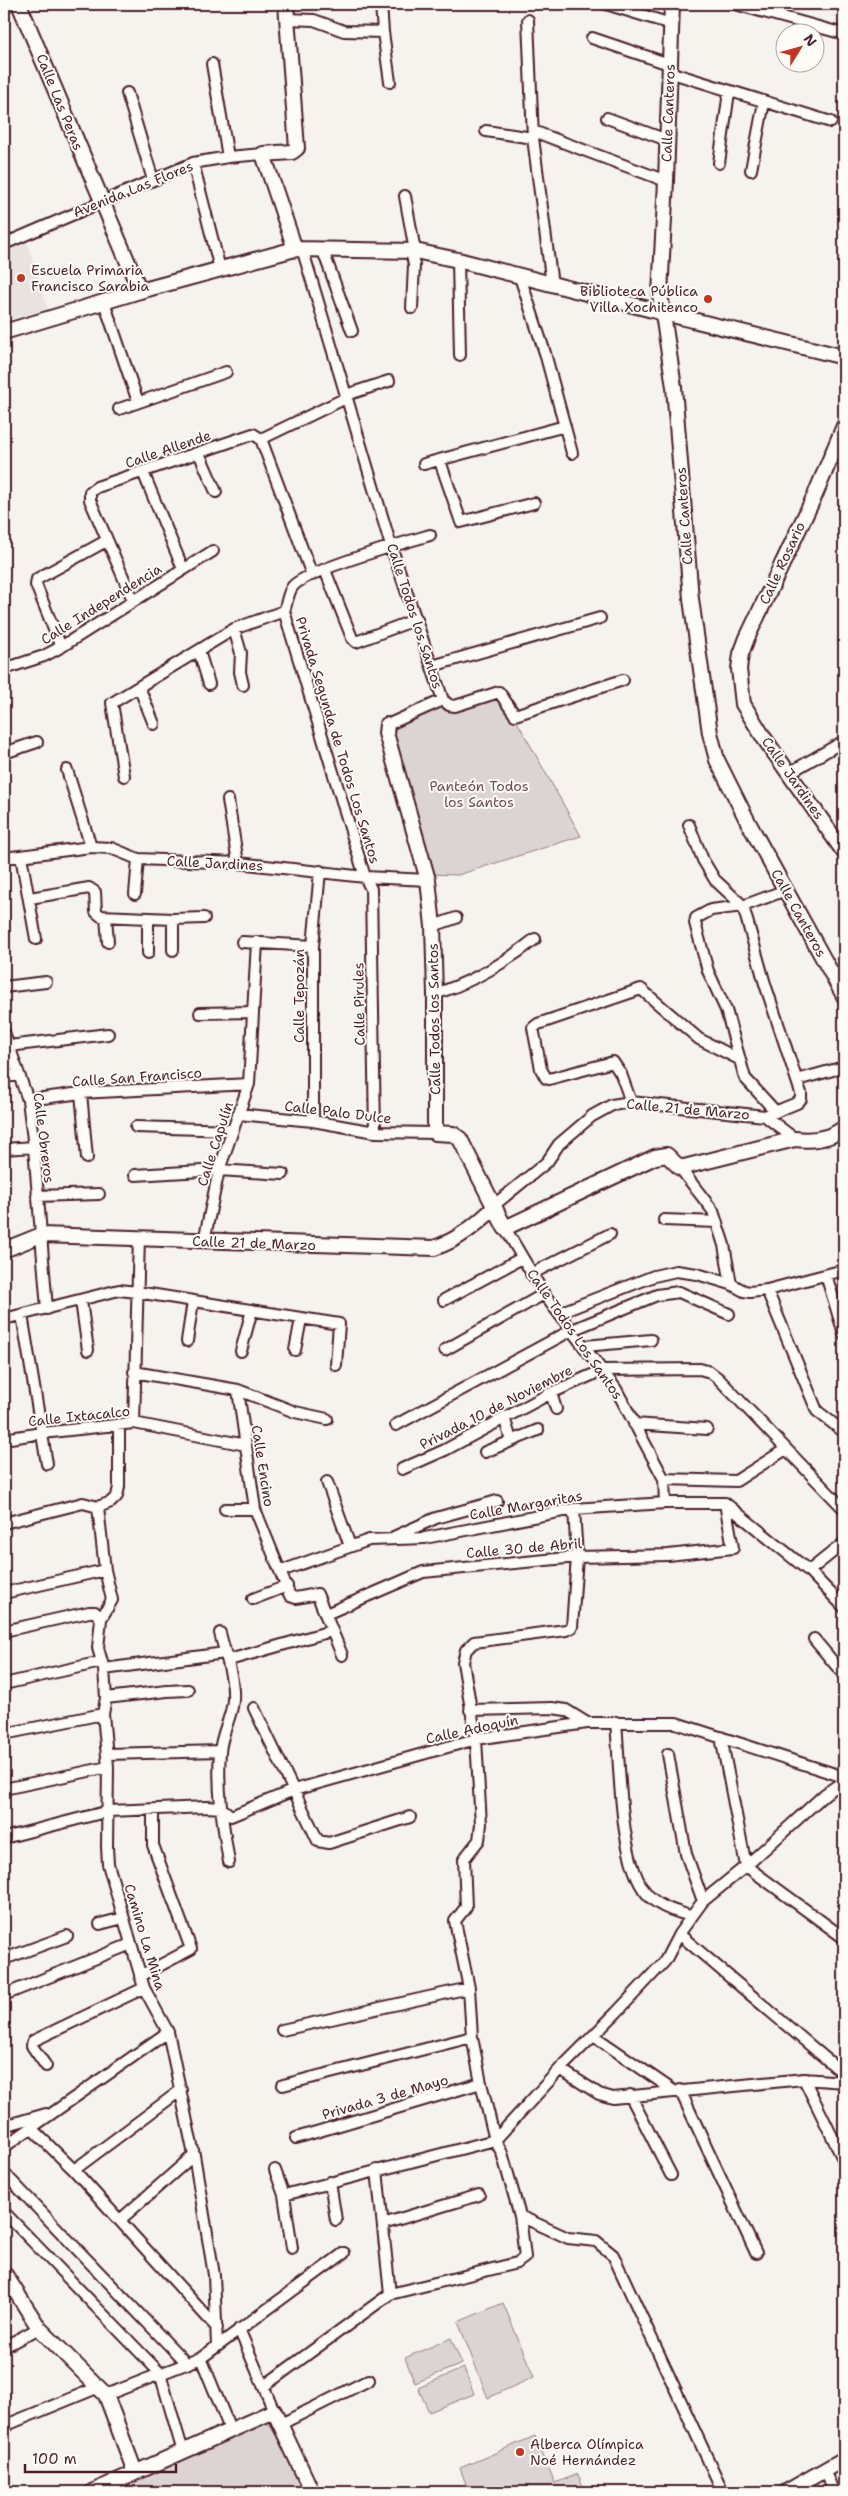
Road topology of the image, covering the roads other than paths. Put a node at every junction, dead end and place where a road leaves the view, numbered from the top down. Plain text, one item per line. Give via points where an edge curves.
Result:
1 (19, 4) edge
2 (286, 4) edge
3 (381, 4) edge
4 (606, 4) edge
5 (672, 4) edge
6 (735, 4) edge
7 (748, 5) edge
8 (287, 19) junction
9 (528, 20) dead end
10 (671, 24) junction
11 (383, 32) junction
12 (844, 34) edge
13 (592, 38) dead end
14 (212, 64) dead end
15 (669, 68) junction
16 (390, 82) dead end
17 (729, 92) junction
18 (127, 93) dead end
19 (764, 102) junction
20 (607, 118) dead end
21 (831, 122) dead end
22 (486, 130) dead end
23 (533, 134) junction
24 (667, 140) junction
25 (263, 154) junction
26 (228, 157) junction
27 (193, 163) junction
28 (719, 163) dead end
29 (751, 170) dead end
30 (153, 180) junction
31 (666, 181) junction
32 (405, 196) dead end
33 (101, 201) junction
34 (4, 244) edge
35 (299, 248) junction
36 (322, 248) junction
37 (413, 251) junction
38 (458, 260) junction
39 (220, 269) junction
40 (520, 277) junction
41 (552, 285) junction
42 (140, 291) junction
43 (104, 302) junction
44 (412, 308) dead end
45 (664, 313) junction
46 (352, 331) dead end
47 (4, 332) edge
48 (460, 355) dead end
49 (844, 357) edge
50 (226, 372) dead end
51 (389, 381) dead end
52 (346, 397) junction
53 (138, 402) junction
54 (119, 409) dead end
55 (565, 426) junction
56 (844, 426) edge
57 (258, 437) junction
58 (199, 453) junction
59 (572, 453) dead end
60 (440, 461) junction
61 (424, 464) dead end
62 (143, 472) junction
63 (216, 492) dead end
64 (534, 503) dead end
65 (430, 535) dead end
66 (106, 541) junction
67 (392, 546) junction
68 (214, 551) dead end
69 (184, 569) junction
70 (325, 570) junction
71 (312, 575) junction
72 (133, 600) junction
73 (284, 611) junction
74 (600, 618) dead end
75 (417, 619) junction
76 (234, 629) junction
77 (61, 647) junction
78 (199, 651) junction
79 (432, 666) junction
80 (4, 669) edge
81 (623, 680) dead end
82 (209, 684) dead end
83 (243, 685) dead end
84 (139, 687) junction
85 (443, 700) junction
86 (743, 704) joint
87 (154, 724) dead end
88 (387, 725) joint
89 (844, 741) edge
90 (37, 742) dead end
91 (4, 753) edge
92 (67, 770) dead end
93 (789, 773) junction
94 (124, 776) dead end
95 (228, 800) dead end
96 (689, 825) dead end
97 (91, 847) junction
98 (844, 852) edge
99 (21, 856) junction
100 (4, 858) edge
101 (138, 859) junction
102 (238, 863) junction
103 (320, 871) junction
104 (366, 878) junction
105 (428, 880) junction
106 (786, 890) junction
107 (135, 894) dead end
108 (30, 898) junction
109 (743, 906) junction
110 (106, 917) junction
111 (148, 918) junction
112 (204, 918) dead end
113 (456, 918) dead end
114 (173, 919) junction
115 (433, 926) junction
116 (36, 939) dead end
117 (535, 939) dead end
118 (108, 942) dead end
119 (242, 942) dead end
120 (257, 942) junction
121 (313, 946) junction
122 (173, 950) dead end
123 (148, 953) dead end
124 (46, 982) dead end
125 (4, 987) edge
126 (435, 994) junction
127 (844, 996) edge
128 (253, 1012) junction
129 (200, 1013) dead end
130 (4, 1032) edge
131 (108, 1034) dead end
132 (9, 1046) junction
133 (739, 1059) junction
134 (844, 1067) edge
135 (20, 1075) junction
136 (4, 1077) edge
137 (797, 1080) junction
138 (249, 1084) junction
139 (81, 1093) junction
140 (28, 1100) junction
141 (631, 1102) junction
142 (776, 1112) junction
143 (238, 1114) junction
144 (766, 1116) junction
145 (313, 1121) junction
146 (136, 1127) dead end
147 (844, 1128) edge
148 (232, 1130) junction
149 (375, 1132) junction
150 (435, 1133) junction
151 (795, 1139) junction
152 (34, 1147) junction
153 (4, 1149) edge
154 (87, 1158) dead end
155 (680, 1168) junction
156 (218, 1170) junction
157 (283, 1174) dead end
158 (135, 1175) dead end
159 (99, 1194) dead end
160 (37, 1196) junction
161 (494, 1207) junction
162 (664, 1220) dead end
163 (717, 1222) junction
164 (505, 1228) junction
165 (610, 1234) dead end
166 (41, 1235) junction
167 (139, 1236) junction
168 (204, 1241) junction
169 (4, 1250) edge
170 (522, 1258) junction
171 (844, 1270) edge
172 (531, 1274) junction
173 (826, 1274) junction
174 (731, 1284) junction
175 (768, 1290) junction
176 (136, 1292) junction
177 (544, 1294) junction
178 (444, 1300) dead end
179 (81, 1301) junction
180 (193, 1301) junction
181 (46, 1310) junction
182 (252, 1310) junction
183 (559, 1313) junction
184 (729, 1314) dead end
185 (22, 1315) junction
186 (300, 1318) junction
187 (4, 1319) edge
188 (572, 1330) junction
189 (844, 1334) edge
190 (651, 1340) dead end
191 (187, 1341) dead end
192 (585, 1346) junction
193 (88, 1350) dead end
194 (295, 1350) dead end
195 (445, 1350) dead end
196 (241, 1351) dead end
197 (336, 1365) dead end
198 (603, 1370) junction
199 (134, 1372) junction
200 (238, 1390) junction
201 (551, 1393) junction
202 (556, 1410) dead end
203 (504, 1417) junction
204 (326, 1419) dead end
205 (134, 1423) junction
206 (119, 1424) junction
207 (634, 1424) junction
208 (396, 1426) dead end
209 (842, 1426) edge
210 (707, 1429) dead end
211 (538, 1430) dead end
212 (42, 1432) junction
213 (4, 1439) edge
214 (511, 1440) junction
215 (246, 1445) junction
216 (786, 1449) junction
217 (485, 1452) dead end
218 (47, 1464) dead end
219 (402, 1469) dead end
220 (664, 1480) junction
221 (327, 1482) dead end
222 (497, 1501) dead end
223 (665, 1503) junction
224 (725, 1504) junction
225 (98, 1507) junction
226 (224, 1509) dead end
227 (255, 1509) junction
228 (574, 1509) junction
229 (844, 1509) edge
230 (4, 1523) edge
231 (393, 1538) junction
232 (844, 1543) edge
233 (350, 1546) junction
234 (577, 1557) junction
235 (105, 1570) junction
236 (281, 1571) junction
237 (809, 1571) junction
238 (287, 1586) junction
239 (4, 1592) edge
240 (253, 1599) dead end
241 (844, 1607) edge
242 (326, 1614) junction
243 (102, 1619) junction
244 (4, 1631) edge
245 (331, 1631) junction
246 (220, 1633) dead end
247 (814, 1639) dead end
248 (342, 1655) dead end
249 (227, 1657) junction
250 (102, 1665) junction
251 (844, 1675) edge
252 (4, 1684) edge
253 (188, 1690) dead end
254 (106, 1698) junction
255 (254, 1708) dead end
256 (470, 1710) junction
257 (103, 1714) junction
258 (616, 1722) junction
259 (587, 1723) junction
260 (4, 1734) edge
261 (721, 1736) junction
262 (476, 1739) junction
263 (220, 1751) junction
264 (108, 1754) junction
265 (668, 1754) dead end
266 (108, 1767) junction
267 (844, 1777) edge
268 (842, 1787) edge
269 (4, 1789) edge
270 (294, 1790) junction
271 (221, 1808) junction
272 (153, 1810) junction
273 (109, 1811) junction
274 (410, 1817) dead end
275 (4, 1838) edge
276 (229, 1862) dead end
277 (746, 1866) junction
278 (703, 1901) junction
279 (690, 1916) junction
280 (123, 1918) junction
281 (100, 1924) dead end
282 (679, 1934) junction
283 (67, 1936) dead end
284 (844, 1938) edge
285 (131, 1944) junction
286 (4, 1959) edge
287 (140, 1976) junction
288 (144, 1988) junction
289 (469, 1988) junction
290 (4, 1995) edge
291 (282, 2030) dead end
292 (168, 2032) junction
293 (594, 2036) junction
294 (472, 2037) junction
295 (46, 2066) dead end
296 (560, 2069) junction
297 (844, 2074) edge
298 (804, 2079) junction
299 (844, 2082) edge
300 (481, 2083) junction
301 (283, 2085) dead end
302 (180, 2090) junction
303 (677, 2091) junction
304 (630, 2095) junction
305 (52, 2112) junction
306 (4, 2126) edge
307 (31, 2128) junction
308 (296, 2138) dead end
309 (495, 2140) junction
310 (4, 2147) edge
311 (194, 2156) junction
312 (844, 2161) edge
313 (74, 2170) junction
314 (275, 2170) dead end
315 (377, 2170) junction
316 (4, 2173) edge
317 (671, 2175) dead end
318 (330, 2182) junction
319 (284, 2195) junction
320 (479, 2195) dead end
321 (4, 2212) edge
322 (520, 2216) junction
323 (120, 2220) junction
324 (336, 2220) dead end
325 (383, 2224) junction
326 (292, 2248) dead end
327 (756, 2253) dead end
328 (344, 2254) dead end
329 (4, 2273) edge
330 (390, 2294) junction
331 (38, 2328) junction
332 (217, 2328) junction
333 (240, 2329) junction
334 (217, 2345) junction
335 (4, 2347) edge
336 (202, 2358) junction
337 (187, 2364) junction
338 (160, 2374) junction
339 (369, 2380) dead end
340 (264, 2386) junction
341 (103, 2391) junction
342 (274, 2411) junction
343 (279, 2425) junction
344 (4, 2426) edge
345 (230, 2429) junction
346 (183, 2452) junction
347 (844, 2459) edge
348 (824, 2471) junction
349 (135, 2472) junction
350 (803, 2488) edge
351 (92, 2492) edge
352 (312, 2492) edge
353 (723, 2492) edge
354 (786, 2492) edge
355 (834, 2492) edge

1 - 33 street, Calle Las Peras
2 - 8 street
3 - 11 street
4 - 10 street
5 - 10 street, Calle Canteros
6 - 7 street
7 - 12 street
8 - 11 street via 314,20 344,31
8 - 25 street, Avenida Las Flores via 296,150
9 - 23 street
10 - 15 street, Calle Canteros
11 - 16 street
13 - 15 street
14 - 26 street
15 - 17 street
15 - 24 street, Calle Canteros
17 - 19 street
17 - 28 street
18 - 30 street
19 - 21 street
19 - 29 street
20 - 24 street
22 - 23 street
23 - 31 street
23 - 41 street
24 - 31 street, Calle Canteros
25 - 26 street, Avenida Las Flores
25 - 35 street
26 - 27 street, Avenida Las Flores
27 - 30 street, Avenida Las Flores
27 - 39 street
30 - 33 street, Avenida Las Flores
31 - 45 street, Calle Canteros via 660,294
32 - 37 street
33 - 34 street, Avenida Las Flores
33 - 42 street, Calle Las Peras
35 - 36 street
35 - 39 street
35 - 52 street, Calle Todos los Santos
36 - 37 street
36 - 46 street
37 - 38 street
37 - 44 street
38 - 40 street
38 - 48 street
39 - 42 street
40 - 41 street
40 - 55 street
41 - 45 street
42 - 43 street
43 - 47 street
43 - 53 street
45 - 49 street
45 - 106 street, Calle Canteros via 674,387 691,599 710,734 717,760
50 - 53 street
51 - 52 street, Calle Allende
52 - 57 street, Calle Allende
52 - 67 street, Calle Todos los Santos
53 - 54 street
55 - 59 street
55 - 60 street
56 - 86 street, Calle Rosario via 741,654
57 - 58 street, Calle Allende
57 - 71 street
58 - 62 street, Calle Allende
58 - 63 street
60 - 61 street
60 - 64 street via 461,522
62 - 66 street, Calle Allende via 97,486 90,492
62 - 69 street
65 - 67 street
66 - 72 street
66 - 77 street via 37,578 36,585
67 - 70 street
67 - 75 street, Calle Todos los Santos
68 - 69 street, Calle Independencia
69 - 72 street, Calle Independencia
70 - 71 street
70 - 75 street via 356,642
71 - 73 street via 293,586
72 - 77 street, Calle Independencia
73 - 76 street
73 - 104 street, Privada Segunda de Todos Los Santos
74 - 79 street
75 - 79 street, Calle Todos los Santos
76 - 78 street
76 - 83 street
77 - 80 street, Calle Independencia
78 - 82 street
78 - 84 street
79 - 85 street, Calle Todos los Santos
81 - 85 street via 515,715 499,692 455,706 449,706
84 - 87 street
84 - 94 street via 112,703
85 - 88 street, Calle Todos los Santos
86 - 93 street, Calle Jardines
88 - 105 street, Calle Todos los Santos via 386,733
89 - 93 street
90 - 91 street
92 - 97 street
93 - 98 street, Calle Jardines
95 - 102 street
96 - 109 street via 715,880
97 - 99 street, Calle Jardines
97 - 101 street, Calle Jardines via 111,848
99 - 100 street, Calle Jardines
99 - 108 street
101 - 102 street, Calle Jardines
101 - 107 street
102 - 103 street, Calle Jardines
103 - 104 street, Calle Jardines
103 - 121 street, Calle Tepozán
104 - 105 street, Calle Jardines
104 - 149 street, Calle Pirules via 371,889
105 - 115 street, Calle Todos los Santos
106 - 109 street
106 - 127 street, Calle Canteros
108 - 110 street via 90,888 95,892 96,912
108 - 116 street
109 - 133 street via 711,910 696,918 708,972 726,1010
109 - 137 street
110 - 111 street
110 - 118 street
111 - 114 street
111 - 123 street
112 - 114 street
113 - 115 street
114 - 122 street
115 - 126 street, Calle Todos los Santos
117 - 126 street via 517,954 468,983
119 - 120 street
120 - 121 street
120 - 128 street, Calle Capulín
121 - 145 street, Calle Tepozán
124 - 125 street
126 - 150 street, Calle Todos los Santos
128 - 129 street
128 - 138 street, Calle Capulín
130 - 132 street, Calle Obreros
131 - 132 street
132 - 135 street, Calle Obreros
133 - 141 street via 699,1038 641,989 535,1025 532,1032 546,1078 613,1062
133 - 142 street via 748,1084
134 - 137 street
135 - 136 street
135 - 140 street, Calle Obreros
137 - 142 street via 801,1099
138 - 139 street, Calle San Francisco
138 - 143 street, Calle Capulín
139 - 140 street, Calle San Francisco
139 - 154 street
140 - 152 street, Calle Obreros
141 - 144 street, Calle 21 de Marzo
141 - 161 street, Calle 21 de Marzo via 612,1105 592,1116 560,1144 547,1162
142 - 144 street
143 - 145 street, Calle Palo Dulce
143 - 148 street, Calle Capulín
144 - 151 street, Calle 21 de Marzo
145 - 149 street, Calle Palo Dulce
146 - 148 street
147 - 151 street via 826,1137
148 - 156 street, Calle Capulín
149 - 150 street, Calle Palo Dulce
150 - 161 street, Calle Todos Los Santos via 453,1134 460,1139
151 - 155 street
152 - 153 street
152 - 160 street, Calle Obreros
155 - 163 street via 707,1202
155 - 164 street via 667,1155 656,1157
156 - 157 street
156 - 158 street
156 - 168 street, Calle Capulín
159 - 160 street
160 - 166 street, Calle Obreros
161 - 164 street, Calle Todos Los Santos
161 - 168 street, Calle 21 de Marzo via 472,1228 450,1243 434,1248
162 - 163 street
163 - 174 street
164 - 170 street, Calle Todos Los Santos
165 - 172 street
166 - 167 street, Calle 21 de Marzo
166 - 169 street, Calle 21 de Marzo
166 - 181 street, Calle Obreros
167 - 168 street, Calle 21 de Marzo
167 - 176 street
170 - 172 street, Calle Todos Los Santos
170 - 178 street
171 - 173 street
172 - 177 street, Calle Todos Los Santos
173 - 175 street
173 - 189 street
174 - 175 street via 744,1291
174 - 183 street via 676,1271 654,1276
175 - 209 street via 817,1410
176 - 179 street via 118,1290
176 - 180 street
176 - 199 street
177 - 183 street, Calle Todos Los Santos
177 - 195 street
179 - 181 street
179 - 193 street
180 - 182 street
180 - 191 street
181 - 185 street
182 - 186 street
182 - 196 street
183 - 188 street, Calle Todos Los Santos
184 - 188 street via 679,1292 657,1295
185 - 187 street
185 - 212 street
186 - 194 street
186 - 197 street via 339,1324
188 - 192 street, Calle Todos Los Santos
188 - 208 street
190 - 192 street
192 - 198 street, Calle Todos Los Santos
198 - 201 street, Privada 10 de Noviembre
198 - 207 street, Calle Todos Los Santos
198 - 216 street via 700,1369 710,1372
199 - 200 street
199 - 205 street
200 - 204 street via 295,1412
200 - 215 street, Calle Encino
201 - 202 street
201 - 203 street, Privada 10 de Noviembre
203 - 214 street
203 - 219 street, Privada 10 de Noviembre via 445,1450
205 - 206 street, Calle Ixtacalco
205 - 215 street, Calle Ixtacalco
206 - 212 street, Calle Ixtacalco
206 - 225 street via 117,1496
207 - 210 street
207 - 220 street, Calle Todos Los Santos
211 - 214 street
212 - 213 street, Calle Ixtacalco
212 - 218 street
214 - 217 street
215 - 227 street, Calle Encino
216 - 220 street via 736,1480
216 - 229 street
220 - 223 street, Calle Todos Los Santos
221 - 233 street
222 - 231 street via 436,1518
223 - 224 street, Calle Margaritas
223 - 228 street, Calle Margaritas
224 - 234 street, Calle 30 de Abril via 733,1548
224 - 237 street
225 - 230 street via 83,1504
225 - 235 street, Camino La Mina
226 - 227 street
227 - 236 street, Calle Encino
228 - 231 street, Calle Margaritas via 426,1538
228 - 234 street
231 - 233 street
232 - 237 street
233 - 236 street
234 - 242 street, Calle 30 de Abril via 423,1572
234 - 256 street via 572,1628 474,1642 466,1650 463,1662
235 - 239 street
235 - 243 street, Camino La Mina via 112,1600
236 - 238 street, Calle Encino
237 - 241 street
238 - 240 street
238 - 242 street, Calle Encino via 293,1598 317,1594
242 - 245 street
243 - 244 street via 95,1612 89,1612
243 - 250 street, Camino La Mina via 98,1648
245 - 248 street
245 - 249 street
246 - 249 street
247 - 251 street
249 - 250 street
249 - 263 street via 232,1706
250 - 252 street
250 - 254 street, Camino La Mina
253 - 254 street
254 - 257 street, Camino La Mina
255 - 270 street
256 - 259 street via 552,1708 566,1710
256 - 262 street
257 - 260 street
257 - 264 street, Camino La Mina
258 - 259 street, Calle Adoquín
258 - 261 street, Calle Adoquín via 676,1723
258 - 279 street via 625,1833 631,1858 645,1893 668,1909
259 - 262 street, Calle Adoquín
261 - 267 street, Calle Adoquín
261 - 277 street
262 - 270 street, Calle Adoquín
262 - 289 street via 481,1824 479,1840 464,1859 466,1907 455,1922
263 - 264 street
263 - 271 street
264 - 266 street, Camino La Mina
265 - 278 street via 686,1854
266 - 269 street
266 - 273 street, Camino La Mina
268 - 277 street via 825,1794
270 - 271 street, Calle Adoquín via 231,1816
270 - 274 street via 318,1842 330,1842
271 - 272 street, Calle Adoquín
271 - 276 street
272 - 273 street, Calle Adoquín
272 - 287 street via 153,1845 191,1949
273 - 275 street, Calle Adoquín
273 - 280 street, Camino La Mina via 108,1864
277 - 278 street
277 - 284 street
278 - 279 street
279 - 282 street
280 - 281 street
280 - 285 street, Camino La Mina
282 - 293 street via 664,1961
282 - 297 street
283 - 286 street
285 - 287 street, Camino La Mina
285 - 290 street
287 - 288 street, Camino La Mina
288 - 292 street, Camino La Mina
288 - 295 street via 31,2043
289 - 291 street
289 - 294 street
292 - 302 street, Camino La Mina
292 - 305 street
293 - 296 street
293 - 303 street
294 - 300 street
294 - 301 street
296 - 304 street via 606,2097
296 - 309 street
298 - 299 street
298 - 303 street
298 - 312 street
300 - 308 street, Privada 3 de Mayo
300 - 309 street
302 - 311 street, Camino La Mina
302 - 313 street
303 - 304 street
303 - 327 street
304 - 317 street
305 - 306 street
305 - 307 street
307 - 310 street
307 - 313 street
309 - 315 street
309 - 322 street via 502,2152
311 - 323 street
311 - 332 street, Camino La Mina via 214,2275
313 - 323 street
314 - 319 street
315 - 318 street
315 - 325 street
316 - 337 street
318 - 319 street
318 - 324 street
319 - 326 street
320 - 325 street
321 - 338 street
322 - 330 street via 526,2253 522,2260
322 - 353 street via 568,2238 596,2241 613,2255
323 - 332 street
325 - 330 street
328 - 333 street
329 - 331 street
330 - 340 street
331 - 335 street
331 - 341 street
332 - 334 street, Camino La Mina
333 - 334 street
333 - 340 street
334 - 336 street
336 - 337 street
336 - 345 street
337 - 338 street
338 - 341 street
338 - 346 street
339 - 343 street
340 - 342 street
341 - 344 street
341 - 349 street
342 - 343 street
342 - 345 street
343 - 352 street
345 - 346 street
346 - 349 street
347 - 348 street
348 - 350 street
348 - 355 street
349 - 351 street
350 - 354 street

